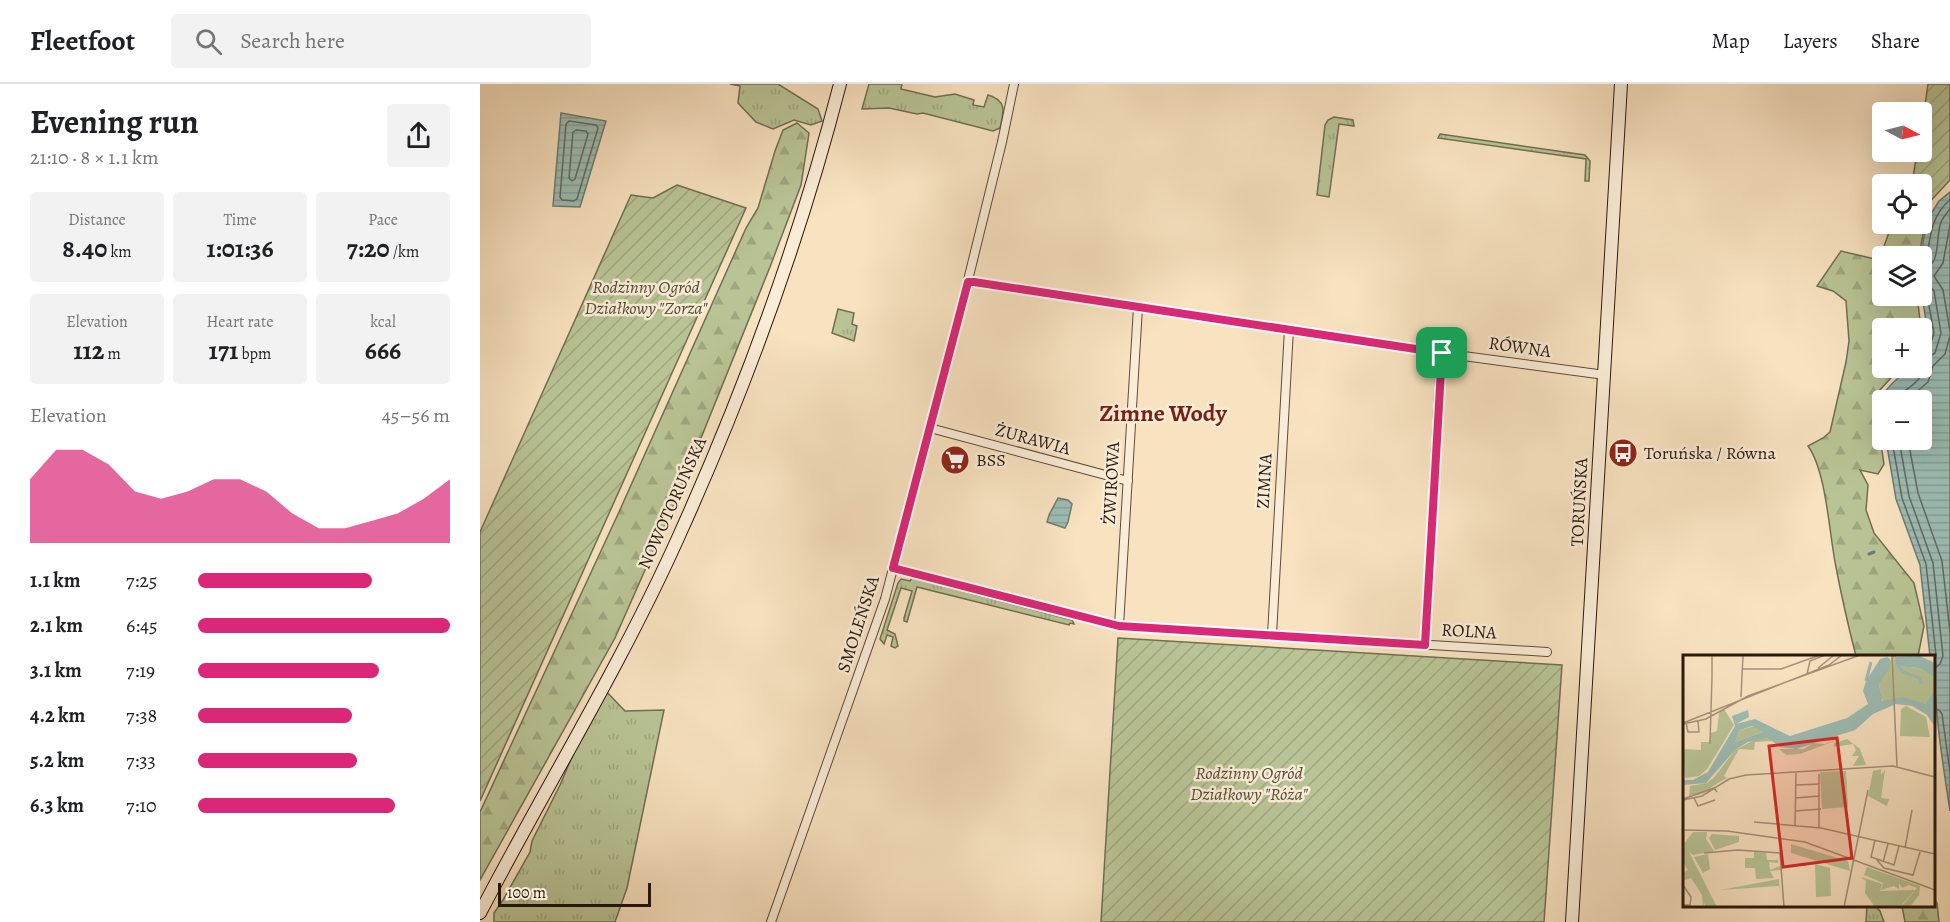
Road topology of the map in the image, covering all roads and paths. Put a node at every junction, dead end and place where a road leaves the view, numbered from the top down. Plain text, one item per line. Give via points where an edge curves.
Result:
1 (840, 84) edge
2 (1014, 84) edge
3 (1621, 84) edge
4 (968, 282) junction
5 (1138, 307) junction
6 (1289, 329) junction
7 (1442, 353) junction
8 (1605, 375) junction
9 (930, 428) junction
10 (1128, 481) junction
11 (893, 568) junction
12 (1119, 626) junction
13 (1272, 635) junction
14 (1425, 645) junction
15 (1547, 652) dead end
16 (480, 913) edge
17 (771, 922) edge
18 (1572, 922) edge

1 - 16 main road, NOWOTORUŃSKA via 784,269 677,540
2 - 4 street, SMOLEŃSKA
3 - 8 main road, TORUŃSKA
4 - 5 street, RÓWNA
4 - 9 street, SMOLEŃSKA
5 - 6 street, RÓWNA
5 - 10 street, ŻWIROWA
6 - 7 street, RÓWNA
6 - 13 street, ZIMNA
7 - 8 street, RÓWNA
7 - 14 street
8 - 18 main road, TORUŃSKA
9 - 10 street, ŻURAWIA
9 - 11 street, SMOLEŃSKA
10 - 12 street, ŻWIROWA
11 - 12 street, ROLNA
11 - 17 street, SMOLEŃSKA via 880,615
12 - 13 street, ROLNA
13 - 14 street, ROLNA
14 - 15 street, ROLNA

